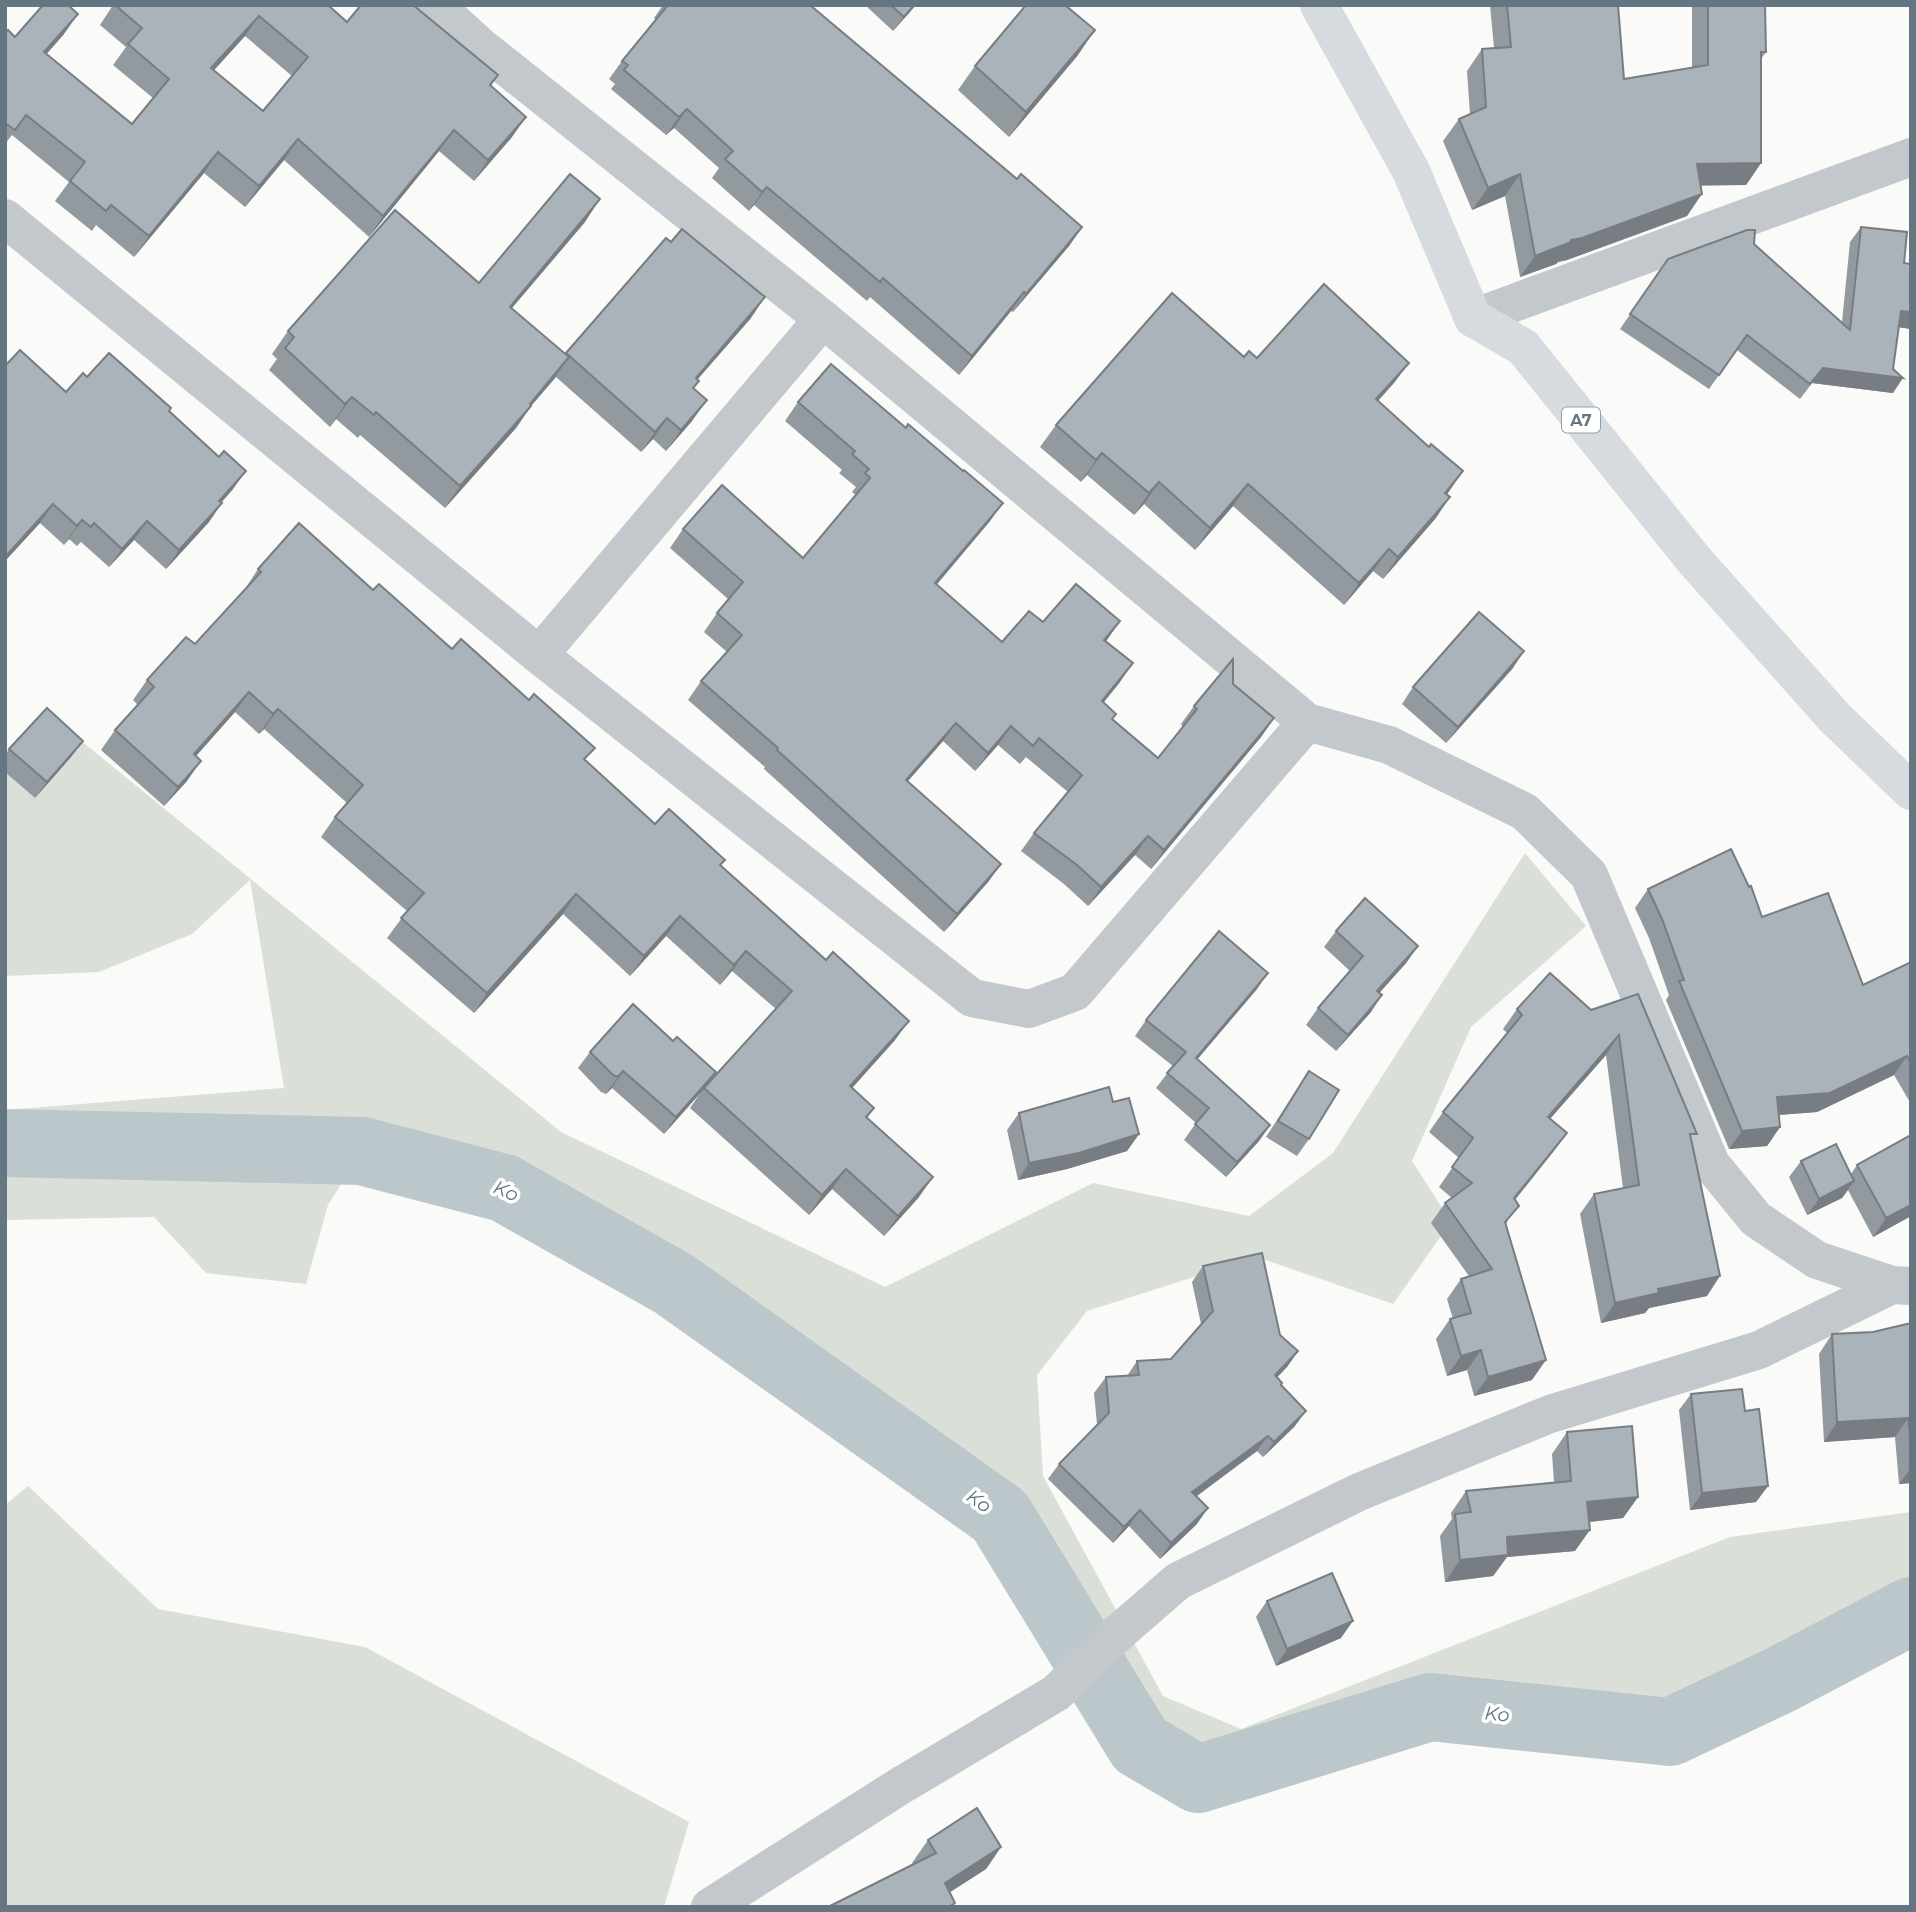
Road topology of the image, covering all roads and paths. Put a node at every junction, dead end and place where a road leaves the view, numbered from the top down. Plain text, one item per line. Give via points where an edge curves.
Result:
1 (435, 5) edge
2 (1320, 6) edge
3 (1911, 157) edge
4 (5, 218) edge
5 (1473, 318) junction
6 (823, 319) junction
7 (539, 655) junction
8 (1307, 722) junction
9 (1911, 791) edge
10 (1901, 1285) edge
11 (710, 1907) edge

1 - 6 street via 480,46
2 - 5 main road via 1411,171
3 - 5 street
4 - 7 street
5 - 9 main road, A7 via 1523,347 1695,561 1835,718
6 - 7 street
6 - 8 street
7 - 8 street via 972,998 1029,1009 1074,992
8 - 10 street via 1389,746 1525,812 1589,875 1711,1164 1756,1219 1816,1260
10 - 11 street via 1759,1350 1550,1414 1359,1492 1178,1581 1056,1693

